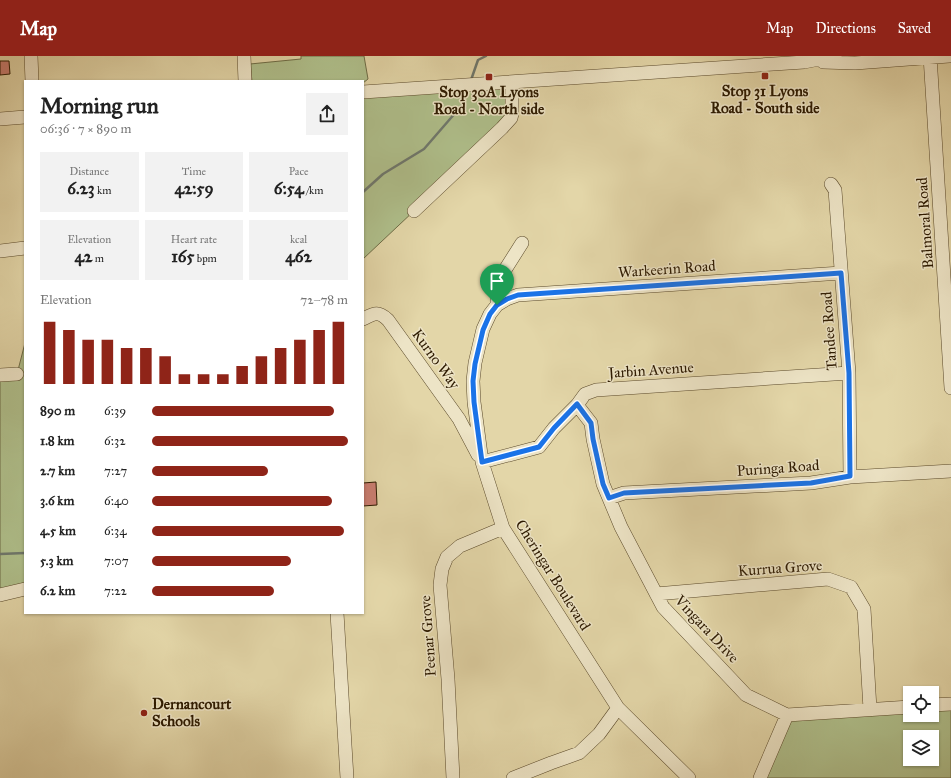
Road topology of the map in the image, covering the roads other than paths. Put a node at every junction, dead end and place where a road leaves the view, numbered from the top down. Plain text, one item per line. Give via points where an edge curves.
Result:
1 (31, 56) edge
2 (244, 56) edge
3 (835, 56) edge
4 (949, 56) edge
5 (930, 57) edge
6 (814, 61) junction
7 (32, 80) edge
8 (245, 80) edge
9 (512, 82) junction
10 (364, 92) edge
11 (24, 117) edge
12 (0, 119) edge
13 (831, 184) dead end
14 (945, 196) edge
15 (414, 211) dead end
16 (522, 243) dead end
17 (24, 248) edge
18 (0, 251) edge
19 (841, 273) junction
20 (497, 305) junction
21 (364, 318) edge
22 (849, 373) junction
23 (17, 374) dead end
24 (0, 375) edge
25 (951, 382) edge
26 (577, 404) junction
27 (482, 462) junction
28 (951, 471) edge
29 (850, 476) junction
30 (609, 498) junction
31 (503, 528) junction
32 (24, 589) edge
33 (656, 594) junction
34 (0, 595) edge
35 (337, 614) edge
36 (951, 704) edge
37 (939, 705) edge
38 (903, 707) edge
39 (618, 708) junction
40 (870, 709) junction
41 (787, 715) junction
42 (347, 778) edge
43 (453, 778) edge
44 (514, 778) edge
45 (689, 778) edge
46 (760, 778) edge

1 - 7 street
2 - 8 street
3 - 6 street
4 - 5 street
5 - 6 street via 855,64
5 - 14 street, Balmoral Road
6 - 9 street
9 - 10 street
9 - 15 street via 511,118
11 - 12 street
13 - 19 street, Tandee Road via 835,190
14 - 25 street, Balmoral Road
16 - 20 street, Cheringar Boulevard via 503,273 497,289
17 - 18 street
19 - 20 street, Warkeerin Road via 518,295
19 - 22 street, Tandee Road
20 - 27 street, Cheringar Boulevard via 483,330 473,381
21 - 27 street, Kurno Way via 373,313 381,314 388,320 459,419
22 - 26 street, Jarbin Avenue via 596,390 585,394
22 - 29 street, Tandee Road
23 - 24 street
26 - 27 street, Jarbin Avenue via 539,447
26 - 30 street, Vingara Drive via 591,423 603,484
27 - 31 street, Cheringar Boulevard
28 - 29 street, Puringa Road
29 - 30 street, Puringa Road via 811,483 624,493
30 - 33 street, Vingara Drive
31 - 39 street, Cheringar Boulevard
31 - 43 street, Peenar Grove via 460,546 447,557 442,569 440,585
32 - 34 street
33 - 40 street, Kurrua Grove via 828,579 851,587 864,609
33 - 41 street, Vingara Drive via 663,607 746,695
35 - 42 street
36 - 37 street
38 - 40 street
39 - 44 street via 599,734 579,753
39 - 45 street, Cheringar Boulevard
40 - 41 street
41 - 46 street

